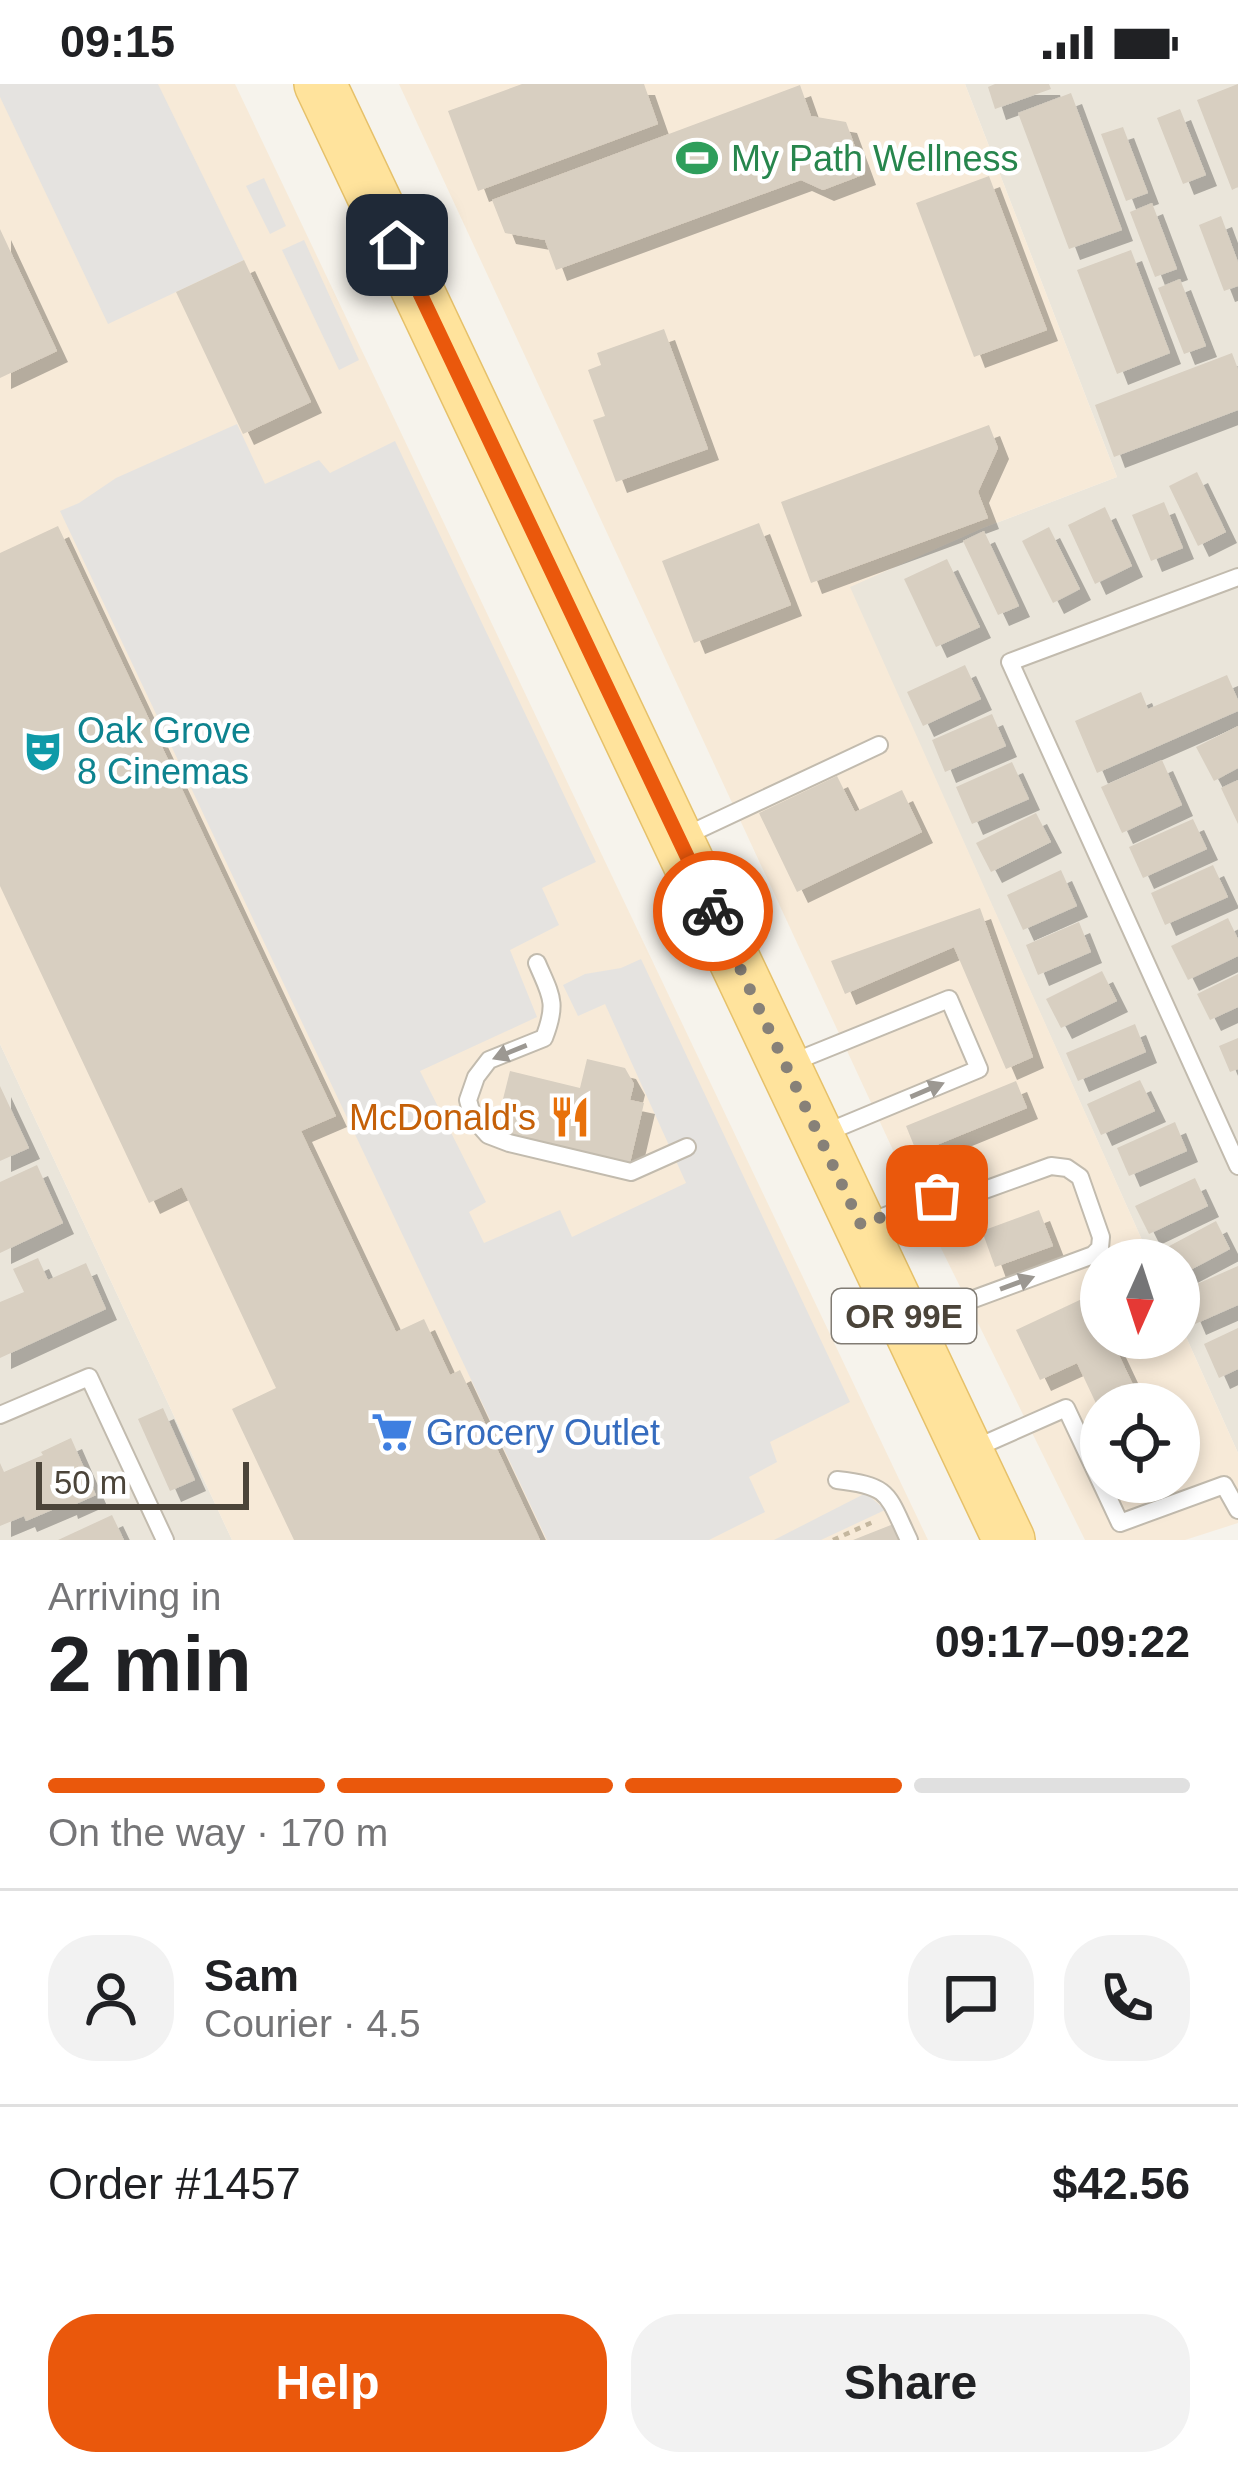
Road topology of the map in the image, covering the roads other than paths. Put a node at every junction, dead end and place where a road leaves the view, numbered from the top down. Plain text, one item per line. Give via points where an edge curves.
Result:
1 (320, 84) edge
2 (1238, 577) edge
3 (878, 745) dead end
4 (679, 839) junction
5 (536, 963) dead end
6 (786, 1065) junction
7 (819, 1136) junction
8 (687, 1147) dead end
9 (1238, 1166) edge
10 (861, 1225) junction
11 (907, 1323) junction
12 (0, 1414) edge
13 (968, 1452) junction
14 (837, 1480) dead end
15 (1238, 1510) edge
16 (165, 1540) edge
17 (909, 1540) edge
18 (1009, 1540) edge

1 - 4 main road, OR 99E
2 - 9 lane via 1010,662
3 - 4 lane
4 - 6 main road, OR 99E
5 -> 8 lane via 553,1000 544,1038 489,1060 468,1100 473,1118 509,1143 631,1172
6 - 7 main road, OR 99E
7 -> 6 lane via 979,1069 949,999
7 - 10 main road, OR 99E
10 - 11 main road, OR 99E
11 -> 10 lane via 1093,1256 1101,1238 1080,1177 1051,1166
11 - 13 main road, OR 99E
12 - 16 lane via 89,1377
13 - 15 lane via 1066,1408 1120,1523 1224,1485
13 - 18 main road, OR 99E
14 - 17 lane via 868,1483 888,1496

